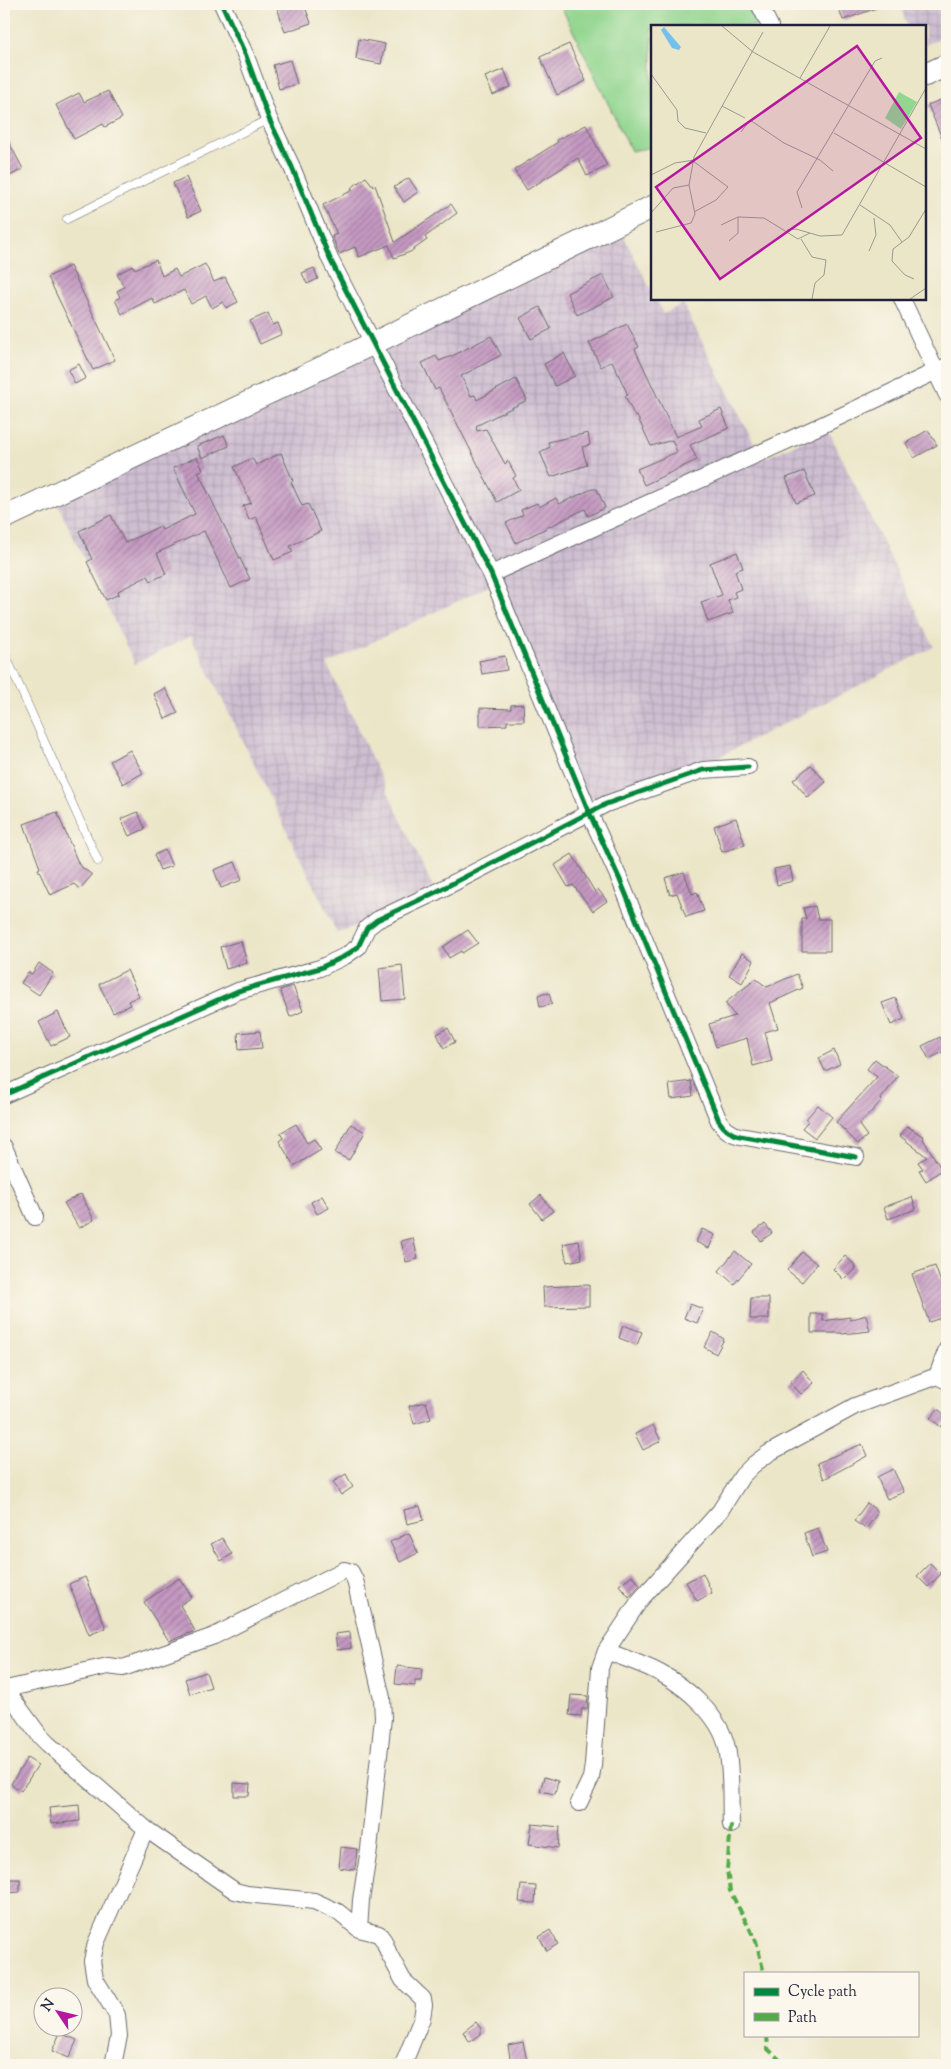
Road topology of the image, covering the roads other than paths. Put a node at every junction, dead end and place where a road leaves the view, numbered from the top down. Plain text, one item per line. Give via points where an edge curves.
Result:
1 (222, 4) edge
2 (759, 4) edge
3 (770, 25) edge
4 (947, 64) edge
5 (926, 74) edge
6 (269, 119) junction
7 (651, 207) edge
8 (67, 219) dead end
9 (903, 300) edge
10 (374, 343) junction
11 (942, 368) edge
12 (947, 395) edge
13 (4, 518) edge
14 (491, 574) junction
15 (4, 652) edge
16 (748, 767) dead end
17 (589, 812) junction
18 (98, 860) dead end
19 (4, 1095) edge
20 (4, 1147) edge
21 (856, 1157) dead end
22 (35, 1217) dead end
23 (947, 1350) edge
24 (942, 1379) edge
25 (606, 1651) junction
26 (5, 1688) edge
27 (579, 1803) dead end
28 (731, 1825) dead end
29 (146, 1829) junction
30 (359, 1929) junction
31 (113, 2065) edge
32 (402, 2065) edge

1 - 6 street via 246,56
2 - 3 street
4 - 5 main road
6 - 8 lane
6 - 10 street via 330,259
7 - 10 main road
9 - 11 street
10 - 13 main road
10 - 14 street
11 - 12 street
11 - 14 street
14 - 17 street
15 - 18 lane
16 - 17 street via 703,770
17 - 19 street via 377,920 367,928 358,947 345,956 320,968 238,991
17 - 21 street via 723,1126 740,1136
20 - 22 street
23 - 24 street
24 - 25 street via 855,1406 753,1465 720,1510 640,1600
25 - 27 street via 600,1668 591,1778
25 - 28 street via 660,1673 681,1687 718,1726 727,1749
26 - 29 street via 40,1736
26 - 30 street via 108,1666 123,1668 214,1636 344,1570 351,1572 382,1698 383,1718
29 - 30 street via 236,1891 314,1901 338,1912
29 - 31 street via 96,1943 92,1961 95,1979 117,2014 119,2036
30 - 32 street via 379,1934 403,1980 423,1999 422,2018

